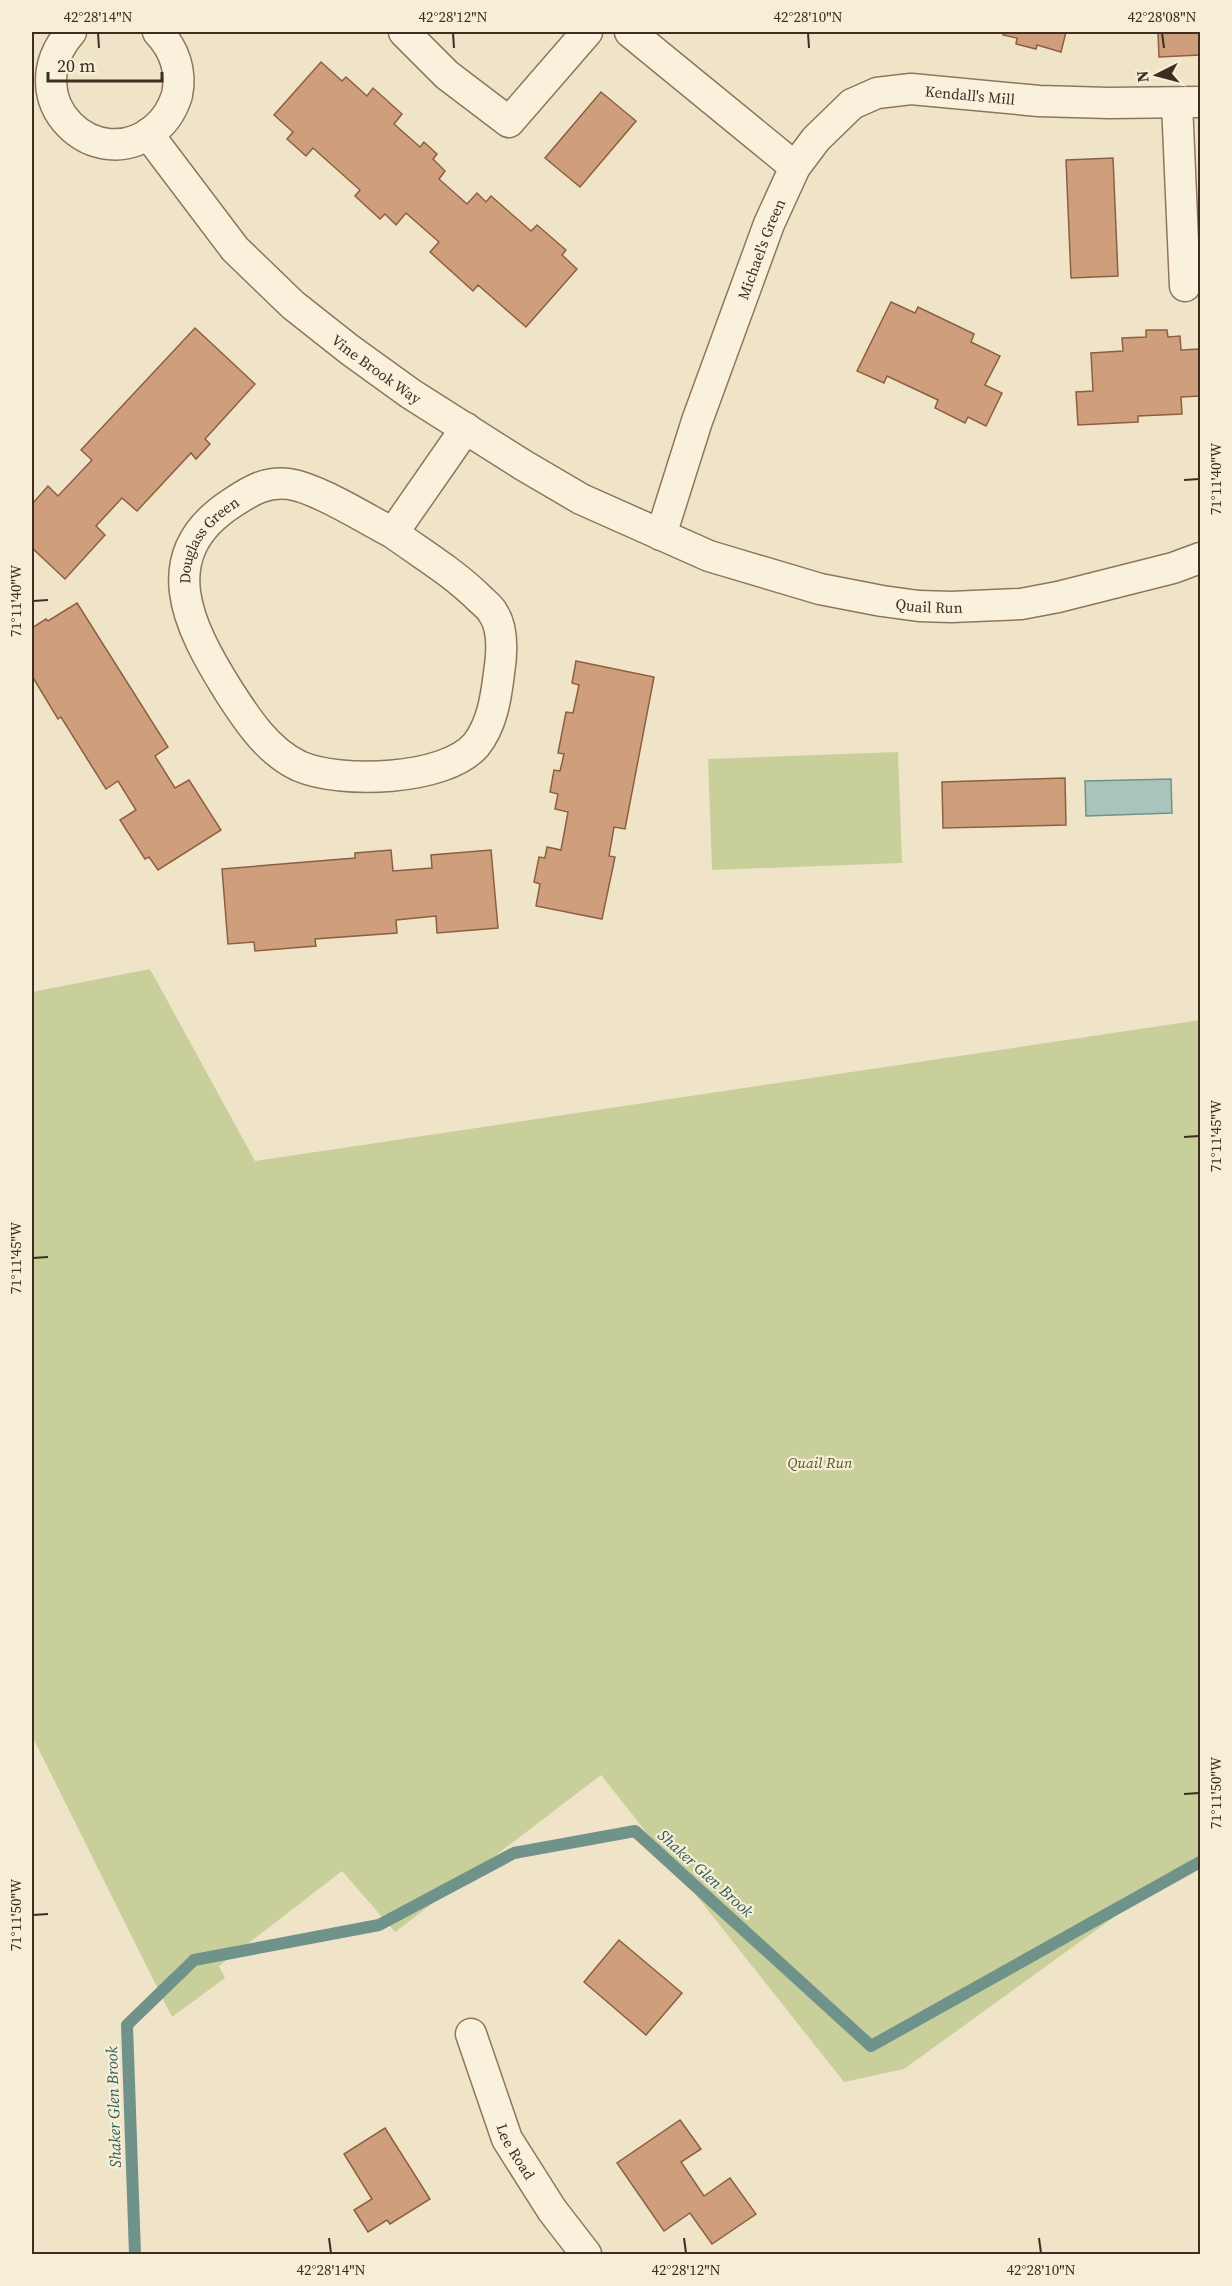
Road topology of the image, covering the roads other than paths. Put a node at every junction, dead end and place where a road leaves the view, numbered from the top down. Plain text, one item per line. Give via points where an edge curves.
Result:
1 (71, 32) edge
2 (158, 32) edge
3 (405, 32) edge
4 (587, 32) edge
5 (630, 32) edge
6 (1189, 103) edge
7 (148, 134) junction
8 (795, 167) junction
9 (1185, 286) dead end
10 (466, 428) junction
11 (393, 532) junction
12 (661, 535) junction
13 (1200, 558) edge
14 (471, 2034) dead end
15 (586, 2254) edge

1 - 7 street via 61,43 51,68 52,93 60,113 80,134 106,144 135,141
2 - 7 street via 176,59 179,81 170,111
3 - 4 street via 447,75 509,122
5 - 8 street
6 - 8 street, Kendall's Mill via 1039,101 911,89 877,93 838,115
6 - 9 street, Kendall's Mill
7 - 10 street, Vine Brook Way via 235,249 293,305 411,394
8 - 12 street, Michael's Green via 724,341
10 - 11 street
10 - 12 street, Vine Brook Way via 582,499
11 - 11 street, Douglass Green via 291,484 268,485 221,510 201,530 186,563 187,609 193,629 220,678 245,717 268,743 287,759 316,772 375,777 445,765 476,745 490,718 500,664 500,629 493,612 467,586
12 - 13 street, Quail Run via 709,556 820,589 918,606 1021,604 1100,588
14 - 15 street, Lee Road via 507,2139 552,2210

